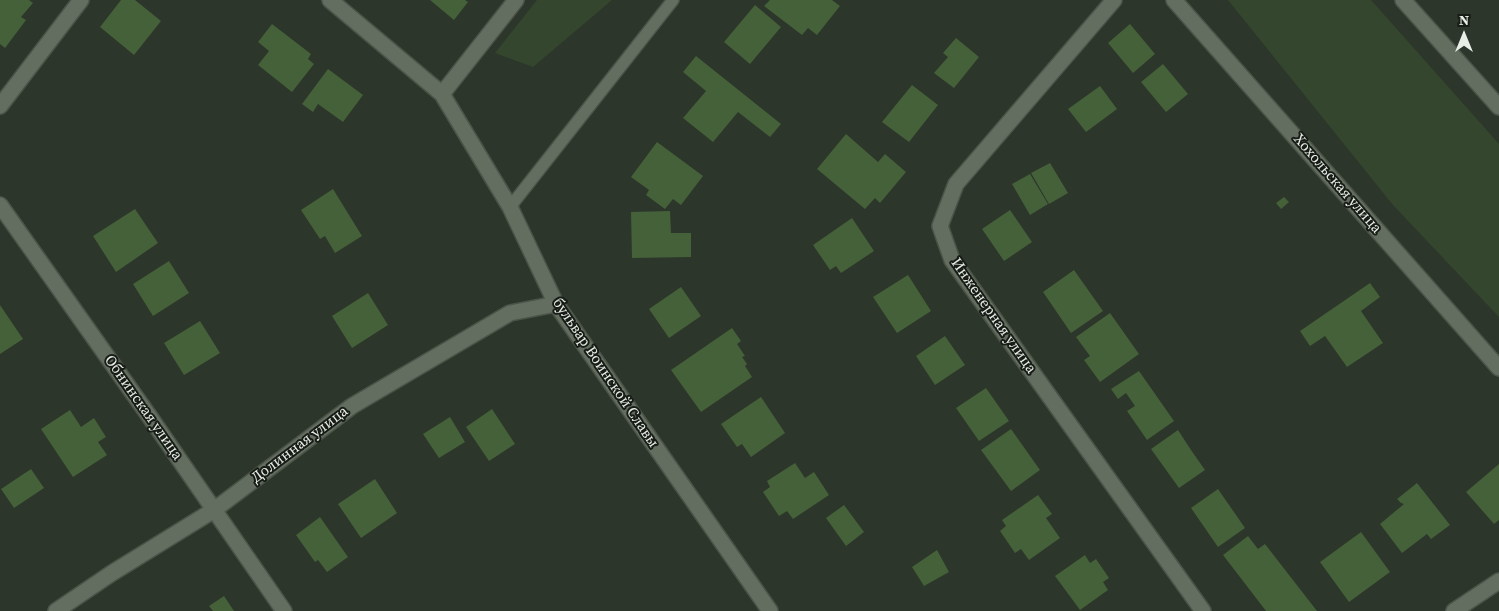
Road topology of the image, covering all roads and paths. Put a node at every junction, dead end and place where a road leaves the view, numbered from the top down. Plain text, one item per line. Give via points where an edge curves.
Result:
1 (81, 0) edge
2 (330, 0) edge
3 (516, 0) edge
4 (673, 0) edge
5 (1114, 0) edge
6 (1174, 0) edge
7 (1403, 0) edge
8 (442, 94) junction
9 (0, 106) edge
10 (1499, 108) edge
11 (0, 205) edge
12 (510, 207) junction
13 (556, 304) junction
14 (1499, 368) edge
15 (214, 510) junction
16 (1499, 581) edge
17 (56, 611) edge
18 (284, 611) edge
19 (770, 611) edge
20 (1203, 611) edge
21 (1454, 611) edge

1 - 9 street
2 - 8 street, бульвар Воинской Славы
3 - 8 street
4 - 12 lane
5 - 20 street, Инженерная улица via 956,184 940,226 952,260
6 - 14 street, Хохольская улица
7 - 10 street
8 - 12 street, бульвар Воинской Славы
11 - 15 street, Обнинская улица
12 - 13 street, бульвар Воинской Славы
13 - 15 street, Долинная улица via 510,313 352,406
13 - 19 street, бульвар Воинской Славы
15 - 17 street, Долинная улица
15 - 18 street, Обнинская улица
16 - 21 street

